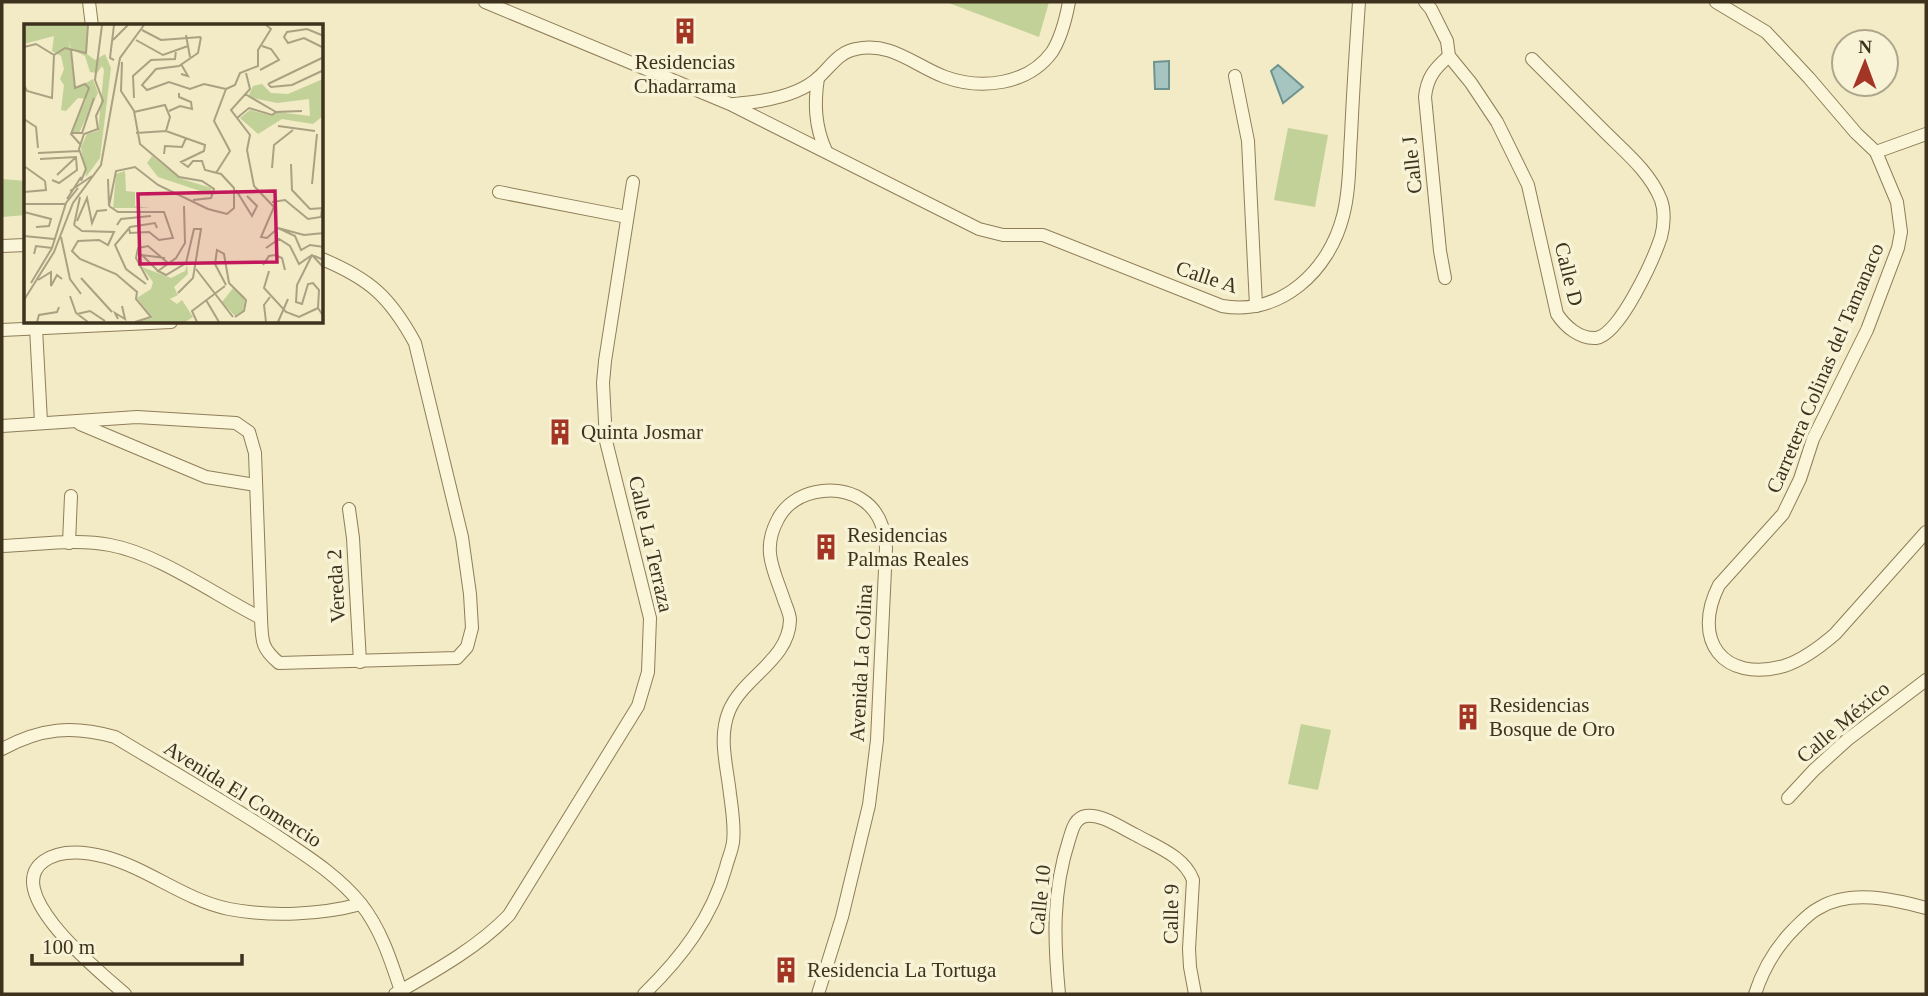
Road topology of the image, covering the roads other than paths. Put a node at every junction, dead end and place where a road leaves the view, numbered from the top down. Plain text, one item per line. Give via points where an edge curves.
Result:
1 (89, 2) edge
2 (485, 2) edge
3 (1069, 2) edge
4 (1359, 2) edge
5 (1425, 2) edge
6 (1716, 2) edge
7 (92, 24) edge
8 (1449, 56) junction
9 (1532, 59) dead end
10 (1235, 76) dead end
11 (818, 78) junction
12 (730, 104) junction
13 (1926, 134) edge
14 (826, 151) junction
15 (1876, 152) junction
16 (633, 182) dead end
17 (499, 192) dead end
18 (627, 217) junction
19 (24, 245) edge
20 (2, 246) edge
21 (324, 260) edge
22 (1444, 278) dead end
23 (1256, 306) junction
24 (126, 324) edge
25 (36, 328) junction
26 (2, 330) edge
27 (41, 422) junction
28 (76, 422) junction
29 (2, 426) edge
30 (256, 485) junction
31 (71, 496) dead end
32 (349, 509) dead end
33 (1926, 533) edge
34 (69, 543) junction
35 (2, 547) edge
36 (261, 618) junction
37 (360, 662) junction
38 (1926, 680) edge
39 (2, 749) edge
40 (1788, 798) dead end
41 (1085, 816) joint
42 (361, 904) junction
43 (1926, 908) edge
44 (398, 993) edge
45 (125, 994) edge
46 (645, 994) edge
47 (818, 994) edge
48 (1059, 994) edge
49 (1195, 994) edge
50 (1755, 994) edge

1 - 7 street
2 - 12 street, Calle A
3 - 11 street via 1052,51 1024,76 1003,82 962,82 897,52 868,47 840,56
4 - 23 street, Calle A via 1343,216 1331,249 1311,275 1287,295
5 - 8 street, Calle D via 1447,41
6 - 15 street, Carretera Colinas del Tamanaco via 1766,32
8 - 9 street, Calle D via 1497,122 1528,185 1557,314 1565,326 1596,338 1608,331 1634,298 1661,236 1662,203 1648,175
8 - 22 street, Calle J via 1426,82 1425,97
10 - 23 street via 1248,141
11 - 12 street via 776,97
11 - 14 street via 816,116
12 - 14 street, Calle A
13 - 15 street
14 - 23 street, Calle A via 979,229 1003,235 1043,235 1222,306
15 - 33 street, Carretera Colinas del Tamanaco via 1900,215 1898,248 1867,330 1813,439 1783,514 1719,585 1713,598 1707,624 1714,647 1720,657 1743,668 1770,669 1795,662 1835,634
16 - 18 street, Calle La Terraza
17 - 18 street
18 - 44 street, Calle La Terraza via 603,383 606,441 650,618 648,672 638,706 509,915 494,931
19 - 20 street
21 - 37 street via 383,295 415,343 462,537 470,594 472,628 467,647 457,659
24 - 25 street
25 - 26 street
25 - 27 street
27 - 28 street
27 - 29 street
28 - 30 street via 206,477
28 - 30 street via 137,418 236,423 249,432
30 - 36 street
31 - 34 street
32 - 37 street, Vereda 2
34 - 35 street
34 - 36 street via 108,544 132,551
36 - 37 street via 262,644 279,663
38 - 40 street, Calle México via 1847,740
39 - 42 street, Avenida El Comercio via 40,732 91,730 115,737 296,849 334,876
41 - 48 street, Calle 10 via 1074,823 1055,901
41 - 49 street, Calle 9 via 1103,818 1177,857 1189,870 1193,880 1190,967
42 - 44 street, Avenida El Comercio via 389,956
42 - 45 street via 291,913 231,909 107,858 75,853 49,857 33,869 30,878 38,900 61,937
43 - 50 street via 1862,898 1832,901 1817,908 1781,942
46 - 47 street, Avenida La Colina via 705,921 724,875 733,841 724,727 734,700 780,649 790,620 768,556 778,519 802,498 832,490 848,492 874,509 886,548 877,740 869,805

